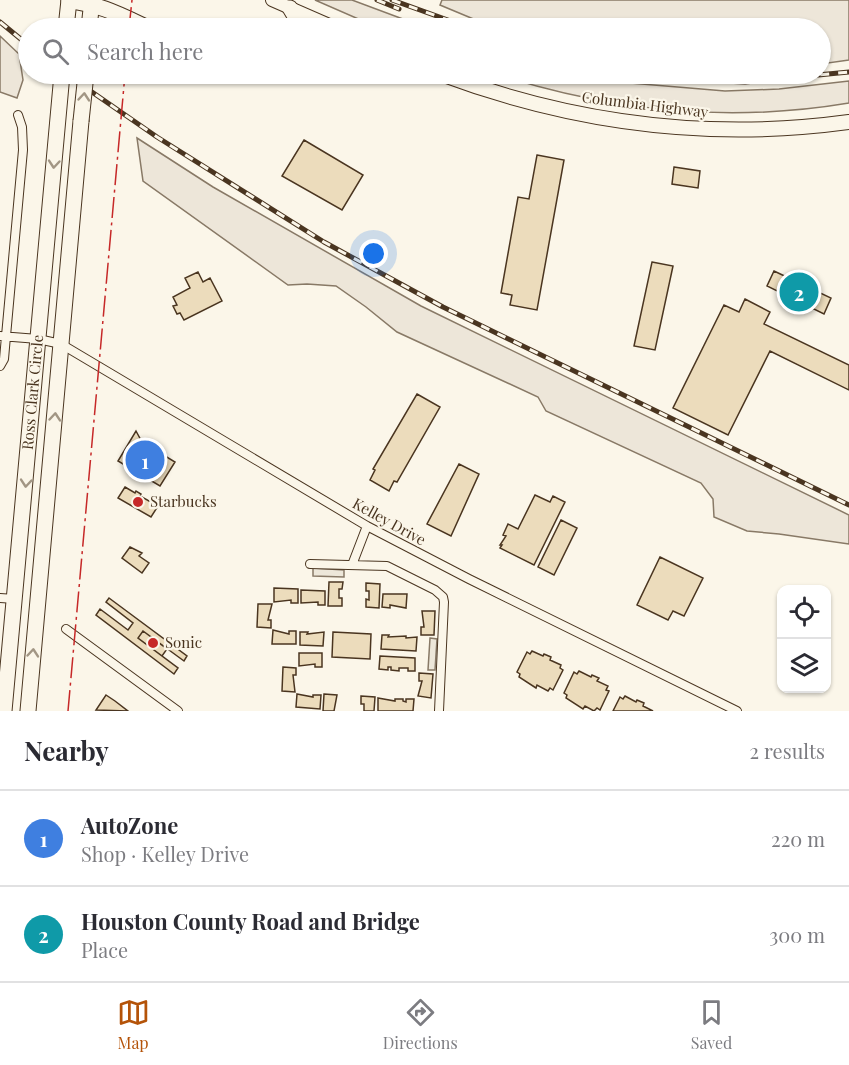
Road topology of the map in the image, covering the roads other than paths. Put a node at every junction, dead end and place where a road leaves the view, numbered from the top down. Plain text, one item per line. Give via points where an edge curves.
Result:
1 (69, 0) edge
2 (272, 0) edge
3 (92, 2) edge
4 (290, 8) junction
5 (67, 18) edge
6 (90, 18) edge
7 (126, 18) edge
8 (296, 18) edge
9 (313, 18) edge
10 (61, 84) edge
11 (85, 84) edge
12 (471, 84) edge
13 (18, 115) dead end
14 (849, 122) edge
15 (3, 336) edge
16 (39, 339) junction
17 (61, 344) junction
18 (0, 366) edge
19 (367, 526) junction
20 (310, 564) dead end
21 (352, 565) junction
22 (7, 599) edge
23 (38, 600) junction
24 (66, 629) dead end
25 (6, 694) junction
26 (28, 705) edge
27 (4, 711) edge
28 (178, 711) edge
29 (439, 711) edge
30 (737, 711) edge

1 - 3 highway
1 - 5 highway
2 - 4 main road
3 - 6 highway
3 - 7 highway
4 - 8 highway
4 - 9 main road
10 -> 16 highway, Ross Clark Circle
17 -> 11 highway, Ross Clark Circle, bridge
12 - 14 main road, Columbia Highway via 542,105 662,127 754,130
13 - 15 street via 23,150
15 - 16 street, Kelley Drive
15 - 18 street via 4,359
16 - 17 street, Kelley Drive
16 -> 22 highway, Ross Clark Circle
17 - 19 street, Kelley Drive
23 -> 17 highway, Ross Clark Circle
19 - 21 street
19 - 30 street, Kelley Drive
20 - 21 street
21 - 29 street via 387,566 443,597
22 - 23 highway
22 - 25 highway, Ross Clark Circle
26 -> 23 highway, Ross Clark Circle
24 - 28 street
25 - 26 highway
25 - 27 highway, Ross Clark Circle

